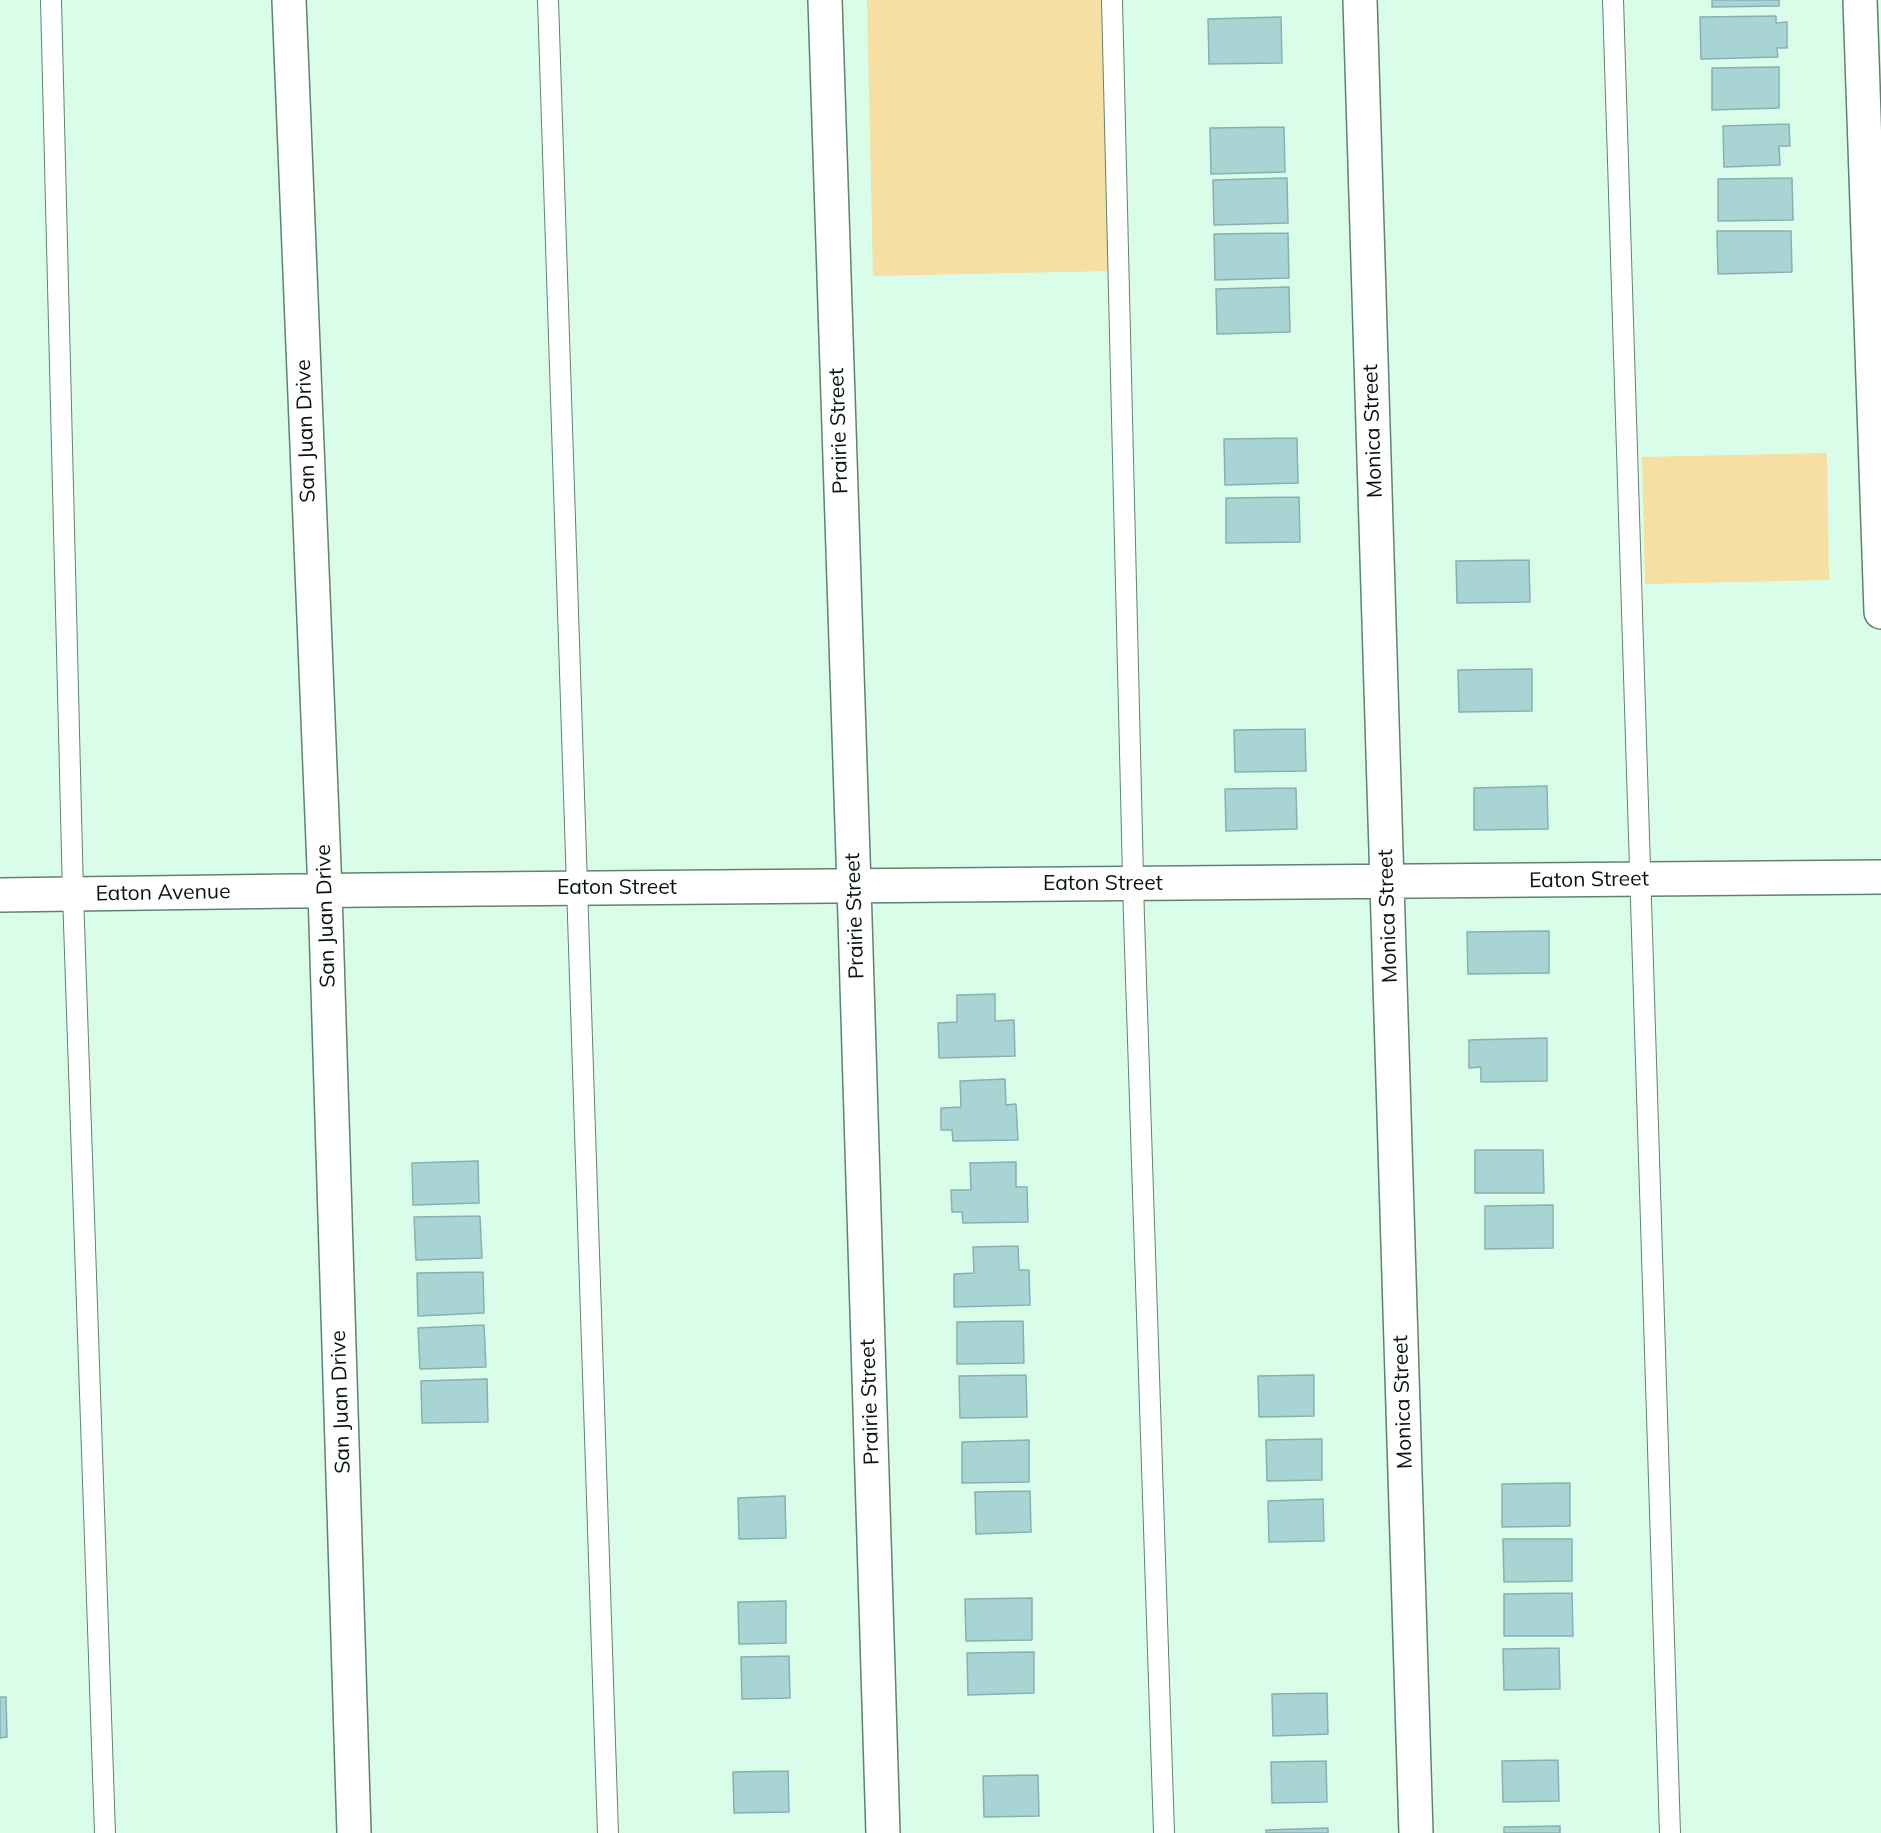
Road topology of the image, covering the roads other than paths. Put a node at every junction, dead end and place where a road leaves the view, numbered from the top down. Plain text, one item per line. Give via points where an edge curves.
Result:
1 (51, 0) edge
2 (289, 0) edge
3 (548, 0) edge
4 (825, 0) edge
5 (1112, 0) edge
6 (1360, 0) edge
7 (1613, 0) edge
8 (1860, 0) edge
9 (1881, 612) edge
10 (1881, 877) edge
11 (1641, 879) junction
12 (1388, 882) junction
13 (1133, 884) junction
14 (854, 886) junction
15 (577, 888) junction
16 (325, 891) junction
17 (73, 894) junction
18 (0, 895) edge
19 (105, 1833) edge
20 (354, 1833) edge
21 (608, 1833) edge
22 (883, 1833) edge
23 (1164, 1833) edge
24 (1416, 1833) edge
25 (1670, 1833) edge

1 - 17 lane
2 - 16 street, San Juan Drive
3 - 15 lane
4 - 14 street, Prairie Street
5 - 13 lane
6 - 12 street, Monica Street
7 - 11 lane
8 - 9 street
10 - 11 street, Eaton Street
11 - 12 street, Eaton Street
11 - 25 lane
12 - 13 street, Eaton Street
12 - 24 street, Monica Street
13 - 14 street, Eaton Street
13 - 23 lane
14 - 15 street, Eaton Street
14 - 22 street, Prairie Street
15 - 16 street, Eaton Street
15 - 21 lane
16 - 17 street, Eaton Avenue
16 - 20 street, San Juan Drive
17 - 18 street, Eaton Avenue
17 - 19 lane

